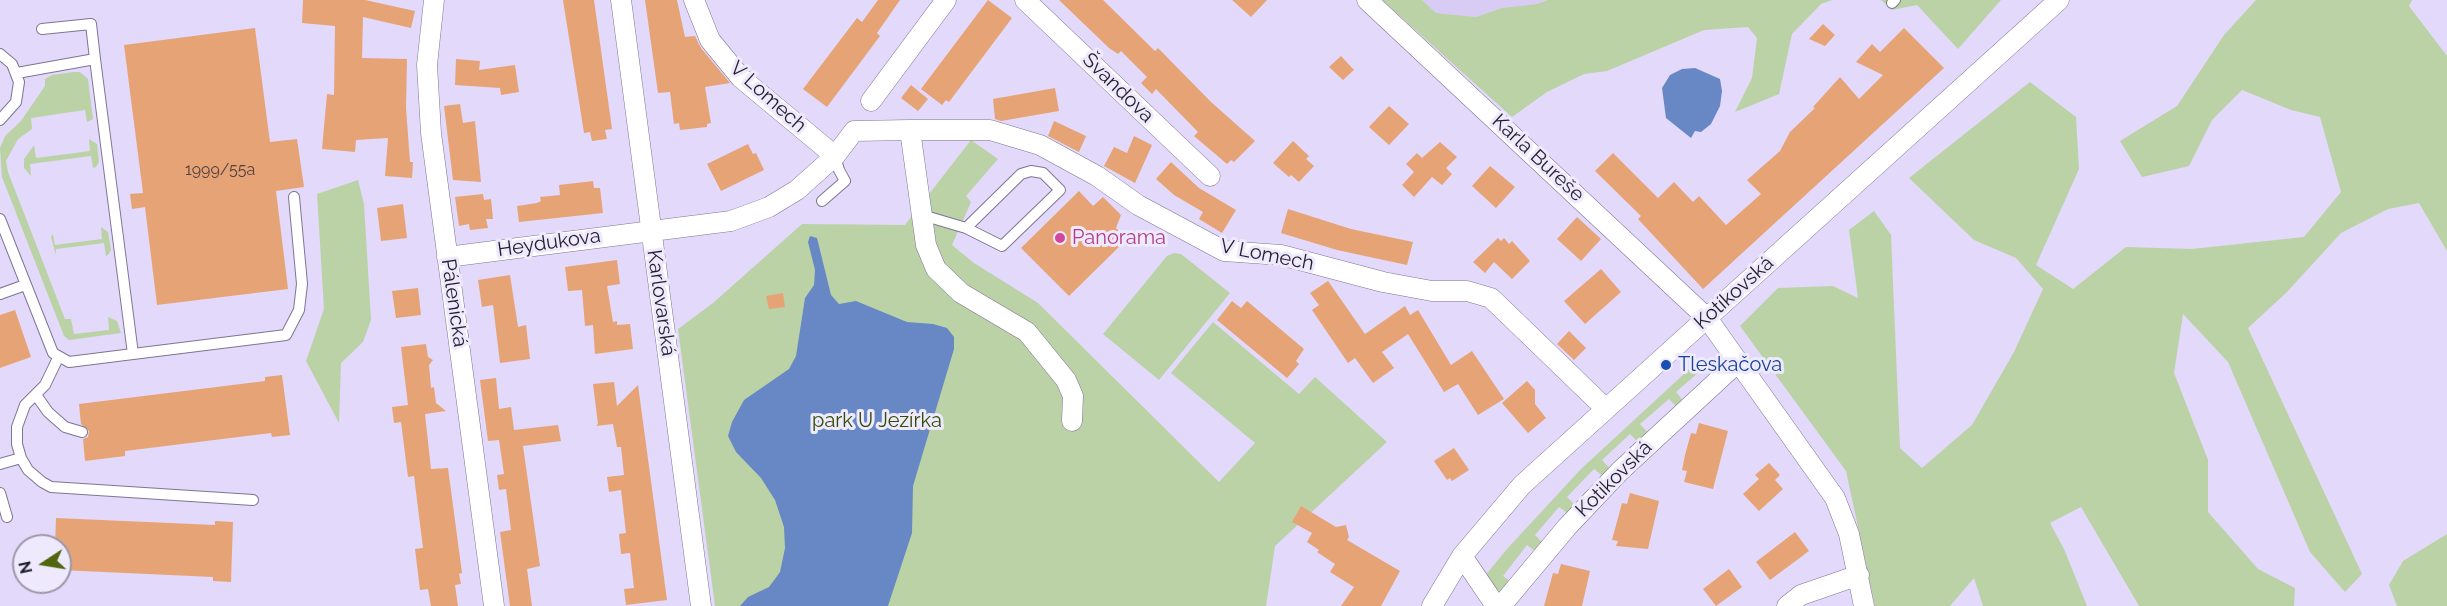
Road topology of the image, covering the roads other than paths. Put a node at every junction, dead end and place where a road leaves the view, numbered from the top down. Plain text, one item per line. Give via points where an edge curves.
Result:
1 (434, 0) edge
2 (621, 0) edge
3 (694, 0) edge
4 (946, 0) edge
5 (1025, 0) edge
6 (1367, 0) edge
7 (2052, 2) edge
8 (42, 29) dead end
9 (0, 54) edge
10 (95, 59) junction
11 (17, 73) junction
12 (871, 101) dead end
13 (0, 120) edge
14 (910, 130) junction
15 (854, 131) joint
16 (835, 156) junction
17 (1210, 176) dead end
18 (294, 197) dead end
19 (822, 201) dead end
20 (922, 214) junction
21 (0, 219) edge
22 (966, 228) junction
23 (651, 230) junction
24 (447, 257) junction
25 (25, 285) junction
26 (0, 294) edge
27 (1707, 318) junction
28 (133, 354) junction
29 (58, 358) junction
30 (1738, 362) junction
31 (36, 395) junction
32 (1605, 408) junction
33 (1072, 421) dead end
34 (82, 432) dead end
35 (21, 458) junction
36 (0, 464) edge
37 (0, 493) edge
38 (253, 500) dead end
39 (7, 517) dead end
40 (1462, 556) junction
41 (1859, 575) junction
42 (494, 606) edge
43 (701, 606) edge
44 (1432, 606) edge
45 (1496, 606) edge
46 (1501, 606) edge
47 (1787, 606) edge
48 (1864, 606) edge

1 - 24 street, Pálenická via 427,65 431,133
2 - 23 street, Karlovarská
3 - 16 street, V Lomech via 710,40 741,78
4 - 12 street
5 - 17 street, Švandova
6 - 27 street, Karla Bureše
7 - 27 street, Kotíkovská
8 - 10 lane via 91,24
9 - 11 lane
10 - 11 lane
10 - 28 lane
11 - 13 lane via 16,102
14 - 15 street, V Lomech
14 - 20 street
14 - 32 street, V Lomech via 990,130 1040,145 1097,176 1138,205 1224,251 1281,255 1383,282 1432,291 1467,291 1491,298
15 - 16 street, Heydukova
16 - 19 lane via 845,181
16 - 23 street, Heydukova via 797,190 769,207 731,221
18 - 28 lane via 302,284 299,310 286,335
20 - 22 lane
20 - 33 street via 926,245 936,269 961,293 1027,332 1066,380 1073,396
21 - 25 lane
22 - 22 lane via 1021,174 1043,174 1060,190 1002,246
23 - 24 street, Heydukova
23 - 43 street, Karlovarská
24 - 42 street, Pálenická
25 - 26 lane
25 - 29 lane via 48,345
27 - 30 street
27 - 32 street, Kotíkovská
28 - 29 lane via 69,362
29 - 31 lane via 51,376
30 - 41 street via 1835,498
30 - 46 street, Kotikovská via 1620,471
31 - 34 lane via 65,428
31 - 35 lane via 20,417 17,444
32 - 40 street, Kotíkovská via 1522,484
35 - 36 lane
35 - 38 lane via 33,475 51,487
37 - 39 lane
40 - 44 street, Kotíkovská
40 - 45 street
41 - 47 street via 1801,595
41 - 48 street

